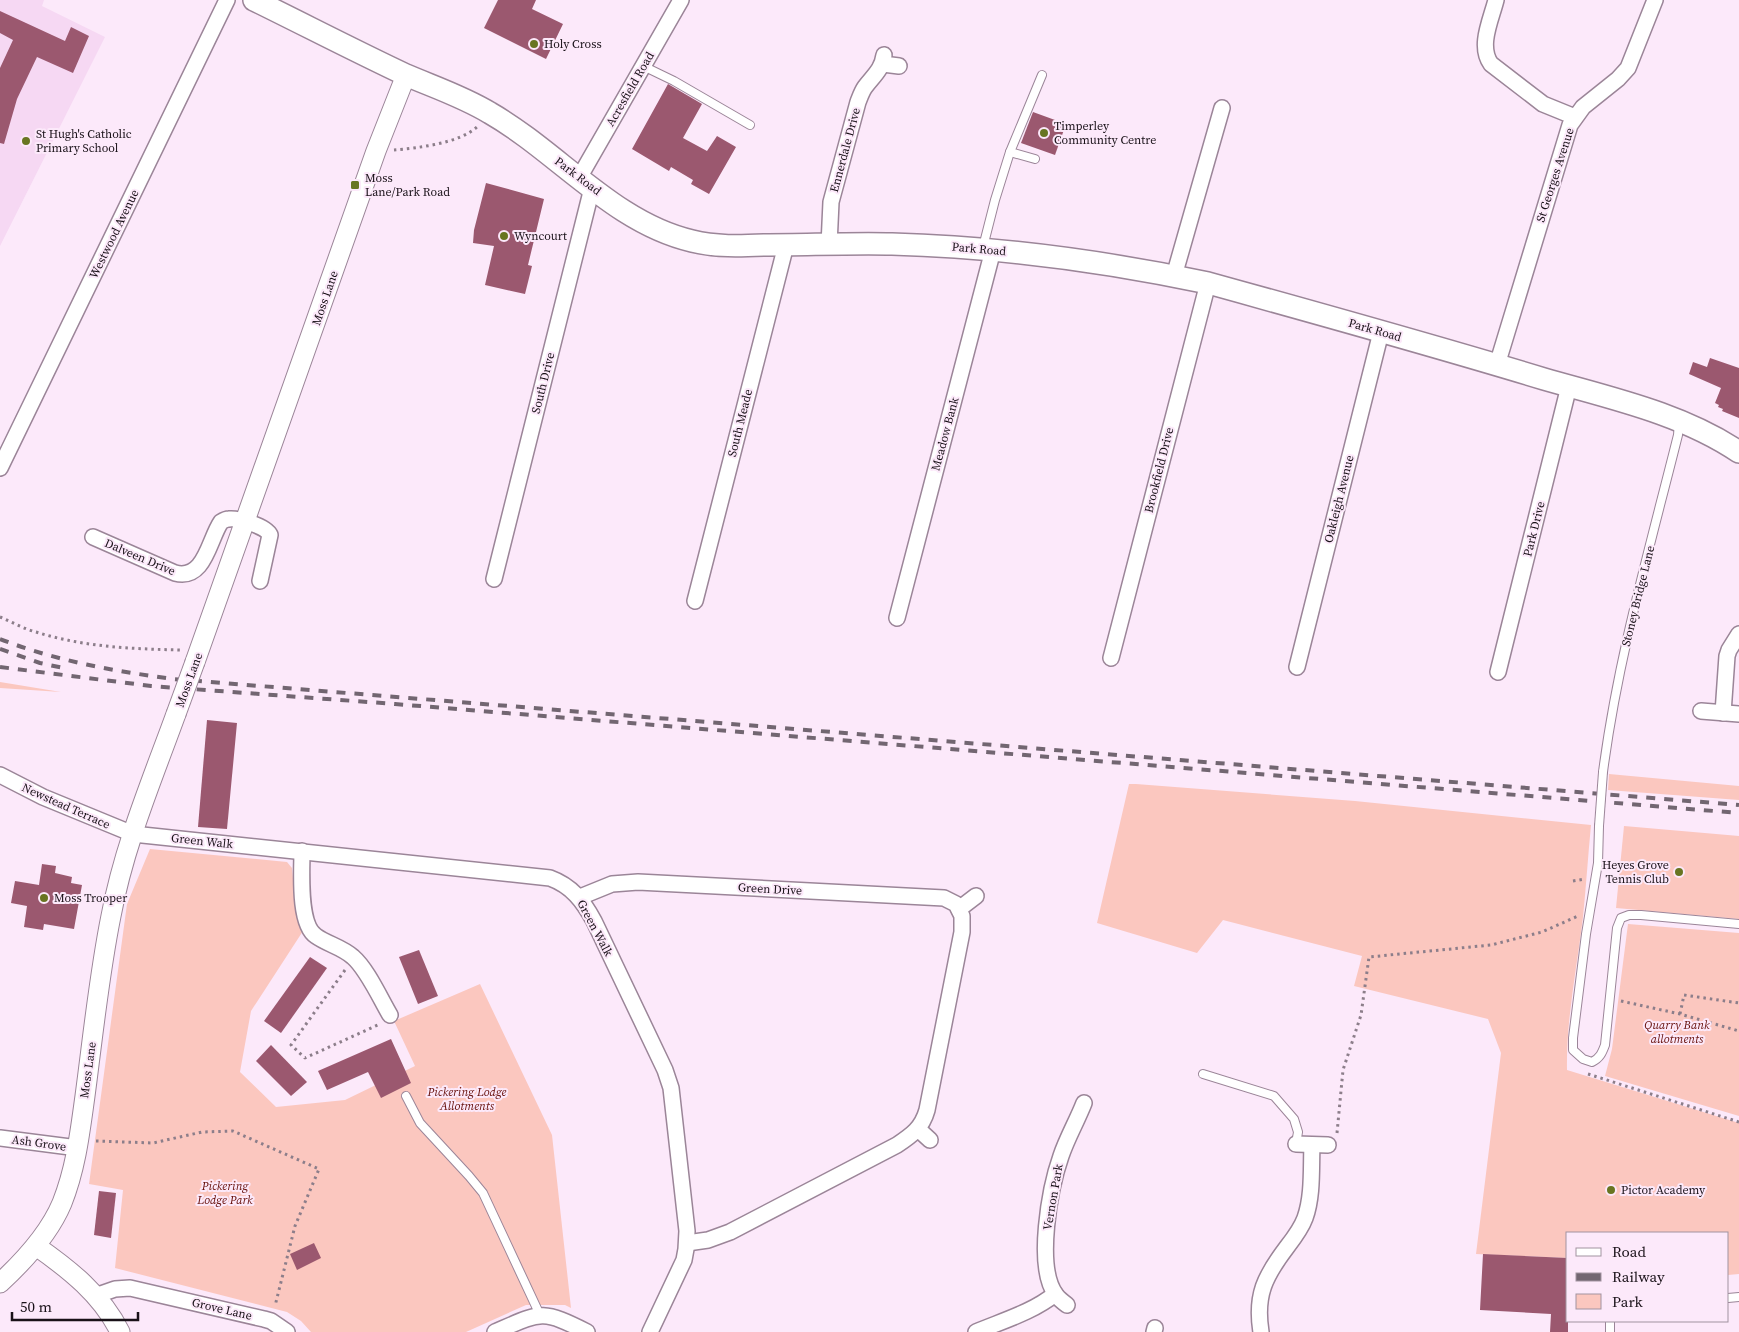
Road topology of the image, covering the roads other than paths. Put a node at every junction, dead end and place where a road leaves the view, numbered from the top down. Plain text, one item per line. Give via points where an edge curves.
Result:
1 (227, 0) edge
2 (681, 0) edge
3 (1496, 0) edge
4 (1655, 0) edge
5 (257, 1) edge
6 (643, 66) junction
7 (899, 66) dead end
8 (406, 75) junction
9 (1042, 75) dead end
10 (1222, 108) dead end
11 (1575, 117) junction
12 (750, 125) dead end
13 (1010, 152) junction
14 (1035, 159) dead end
15 (586, 183) junction
16 (786, 245) junction
17 (829, 245) junction
18 (988, 250) junction
19 (1174, 276) junction
20 (1208, 283) junction
21 (1381, 332) junction
22 (1497, 365) junction
23 (1569, 386) junction
24 (1679, 421) junction
25 (1739, 452) edge
26 (0, 468) edge
27 (246, 522) junction
28 (93, 537) dead end
29 (494, 579) dead end
30 (260, 581) dead end
31 (695, 601) dead end
32 (897, 618) dead end
33 (1739, 634) edge
34 (1111, 658) dead end
35 (1297, 666) dead end
36 (1498, 672) dead end
37 (1701, 711) dead end
38 (1723, 713) junction
39 (1739, 714) edge
40 (0, 775) edge
41 (133, 834) junction
42 (302, 851) junction
43 (976, 896) dead end
44 (580, 897) junction
45 (959, 909) junction
46 (1739, 924) edge
47 (390, 1015) road end
48 (1203, 1074) dead end
49 (406, 1096) dead end
50 (1084, 1103) dead end
51 (918, 1129) junction
52 (0, 1138) edge
53 (930, 1140) dead end
54 (78, 1144) junction
55 (1296, 1144) joint
56 (1312, 1145) junction
57 (1328, 1145) road end
58 (687, 1243) junction
59 (36, 1246) junction
60 (0, 1283) edge
61 (1055, 1294) junction
62 (95, 1296) junction
63 (1068, 1305) dead end
64 (540, 1315) junction
65 (120, 1332) edge
66 (286, 1332) edge
67 (495, 1332) edge
68 (587, 1332) edge
69 (650, 1332) edge
70 (976, 1332) edge
71 (1261, 1332) edge

1 - 26 street, Westwood Avenue
2 - 6 street, Acresfield Road
3 - 11 street, St Georges Avenue via 1485,42 1490,64 1543,104
4 - 11 street via 1628,68
5 - 8 main road, Park Road
6 - 12 lane
6 - 15 street, Acresfield Road
7 - 17 street, Ennerdale Drive via 883,60 879,72 864,88 858,102 835,185 829,218
8 - 15 main road, Park Road via 489,112
8 - 27 street, Moss Lane via 376,151
9 - 13 lane
10 - 19 street
11 - 22 street, St Georges Avenue via 1567,134
13 - 14 lane
13 - 18 lane via 996,200
15 - 16 main road, Park Road via 633,216 676,237 721,245
15 - 29 street, South Drive
16 - 17 main road, Park Road
16 - 31 street, South Meade
17 - 18 main road, Park Road via 894,244
18 - 19 main road, Park Road via 1107,264
18 - 32 street, Meadow Bank
19 - 20 main road, Park Road
20 - 21 main road, Park Road
20 - 34 street, Brookfield Drive
21 - 22 main road, Park Road
21 - 35 street, Oakleigh Avenue
22 - 23 main road, Park Road
23 - 24 main road, Park Road
23 - 36 street, Park Drive
24 - 25 main road, Park Road
24 - 46 lane, Stoney Bridge Lane, bridge via 1627,636 1610,723 1603,772 1598,862 1573,1038 1578,1056 1592,1062 1597,1059 1607,1038 1617,928 1622,918 1641,915
27 - 28 street, Dalveen Drive via 232,518 221,522 199,566 183,574
27 - 30 street via 264,528 270,534
27 - 41 street, Moss Lane, bridge
33 - 38 street via 1728,650
37 - 38 street
38 - 39 street
40 - 41 street, Newstead Terrace
41 - 42 street, Green Walk
41 - 54 street, Moss Lane via 121,868 111,916
42 - 44 street, Green Walk via 550,878 563,883
42 - 47 street via 304,914 309,929 315,936 354,957
43 - 45 street
44 - 45 street, Green Drive via 612,884 638,882 944,898
44 - 58 street, Green Walk via 669,1082
45 - 51 street via 962,932 927,1110
48 - 55 lane via 1274,1096 1294,1119 1298,1132
49 - 64 lane via 420,1123 483,1193
50 - 61 street, Vernon Park via 1061,1154 1049,1209 1047,1267
51 - 53 street
51 - 58 street via 898,1145 730,1232
52 - 54 street, Ash Grove
54 - 59 street, Moss Lane via 62,1204
55 - 56 street
56 - 57 street
56 - 71 street via 1306,1217 1271,1268 1261,1291
58 - 69 street, Green Walk via 684,1260
59 - 60 street, Moss Lane
59 - 62 street via 64,1265
61 - 63 street
61 - 70 street via 1034,1308
62 - 65 street
62 - 66 street, Grove Lane via 115,1289 138,1289 272,1321
64 - 67 street
64 - 68 street via 555,1317

